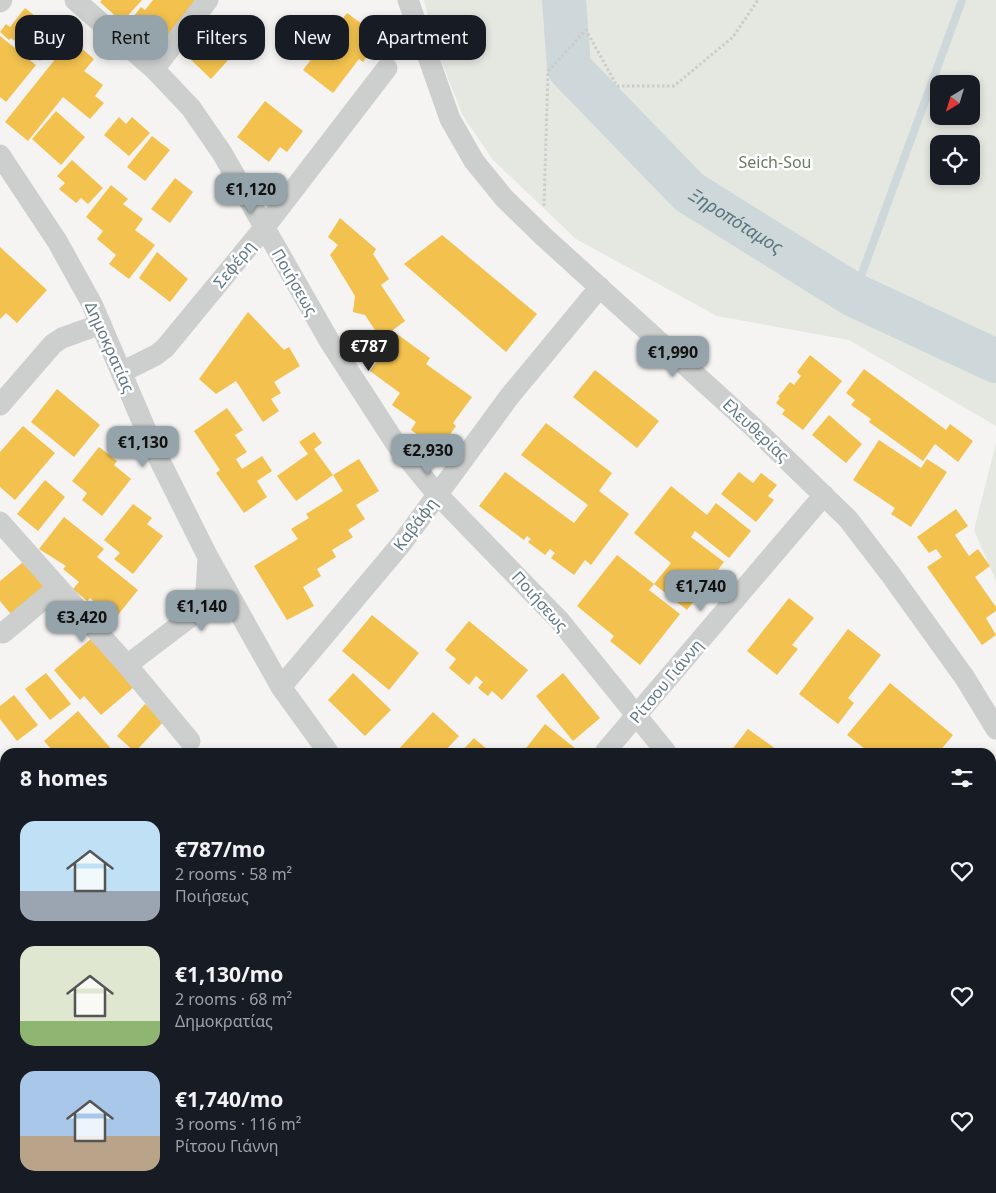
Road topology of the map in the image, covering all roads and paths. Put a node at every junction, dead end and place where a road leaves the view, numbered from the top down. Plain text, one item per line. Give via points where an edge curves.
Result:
1 (75, 0) edge
2 (208, 0) edge
3 (408, 0) edge
4 (758, 0) edge
5 (387, 68) dead end
6 (154, 69) junction
7 (0, 155) edge
8 (264, 228) junction
9 (543, 236) junction
10 (600, 287) junction
11 (101, 324) junction
12 (122, 372) junction
13 (0, 406) edge
14 (438, 494) junction
15 (824, 494) junction
16 (0, 522) edge
17 (208, 557) junction
18 (57, 588) junction
19 (4, 633) dead end
20 (127, 665) junction
21 (281, 687) junction
22 (636, 715) junction
23 (996, 729) edge
24 (190, 742) dead end
25 (325, 748) edge
26 (608, 748) edge
27 (663, 748) edge

1 - 6 street, Ποιήσεως
2 - 6 street
3 - 9 street, Ελευθερίας via 450,119 474,161 504,198
4 - 9 path via 733,37 674,86 618,86 586,30 548,71
5 - 8 street, Σεφέρη
6 - 8 street, Ποιήσεως via 208,130
7 - 11 street, Δημοκρατίας via 57,241
8 - 12 street, Σεφέρη via 165,348 156,356
8 - 14 street, Ποιήσεως via 375,416
9 - 10 street, Ελευθερίας
10 - 14 street, Καβάφη via 509,397
10 - 15 street, Ελευθερίας
11 - 12 street, Δημοκρατίας
11 - 13 street via 54,344
12 - 17 street, Δημοκρατίας via 154,449
14 - 21 street, Καβάφη via 402,543
14 - 22 street, Ποιήσεως via 554,615
15 - 22 street, Ρίτσου Γιάννη
15 - 23 street, Ελευθερίας via 891,574 965,678
16 - 18 street
17 - 20 street via 206,591 193,615
17 - 21 street, Δημοκρατίας
18 - 19 street
18 - 20 street
20 - 24 street
21 - 25 street, Δημοκρατίας
22 - 26 street, Ρίτσου Γιάννη
22 - 27 street, Ποιήσεως

